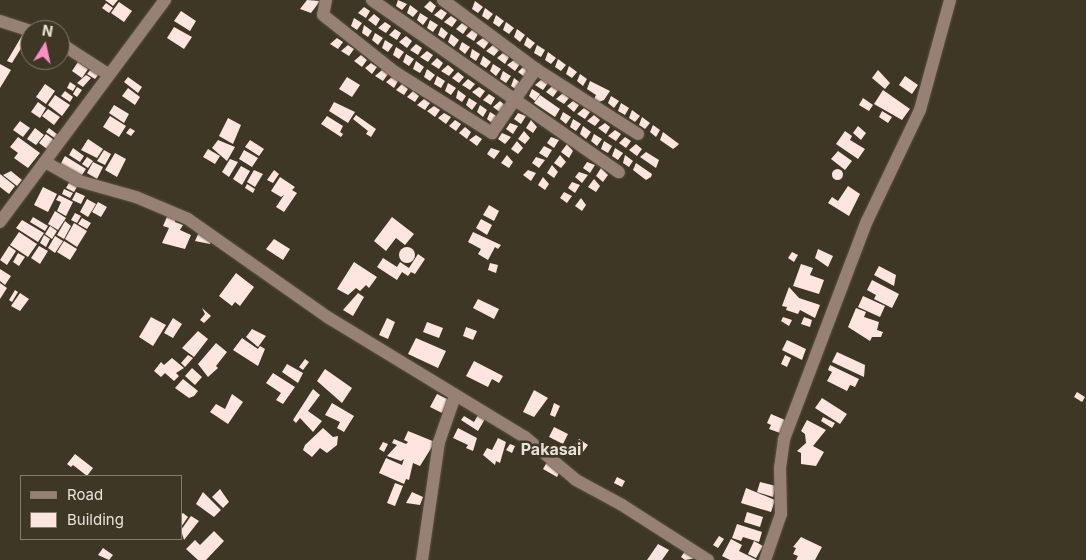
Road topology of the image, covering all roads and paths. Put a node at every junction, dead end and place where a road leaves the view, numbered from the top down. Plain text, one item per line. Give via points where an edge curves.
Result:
1 (165, 0) edge
2 (326, 0) edge
3 (372, 0) edge
4 (443, 0) edge
5 (950, 0) edge
6 (0, 21) edge
7 (20, 28) edge
8 (70, 49) edge
9 (536, 69) junction
10 (108, 74) junction
11 (515, 99) junction
12 (638, 134) dead end
13 (45, 162) junction
14 (619, 172) dead end
15 (0, 222) edge
16 (454, 396) junction
17 (422, 560) edge
18 (708, 560) edge
19 (765, 560) edge

1 - 10 street
2 - 11 street via 323,15 330,21 395,72 492,133
3 - 11 street
4 - 9 street
5 - 19 street via 920,110 867,221 784,439 780,468 781,514
6 - 7 street
8 - 10 street
9 - 11 street
9 - 12 street
10 - 13 street
11 - 14 street
13 - 15 street
13 - 16 street via 79,181 136,197 188,219 329,318
16 - 17 street via 439,442
16 - 18 street via 535,444 576,480

